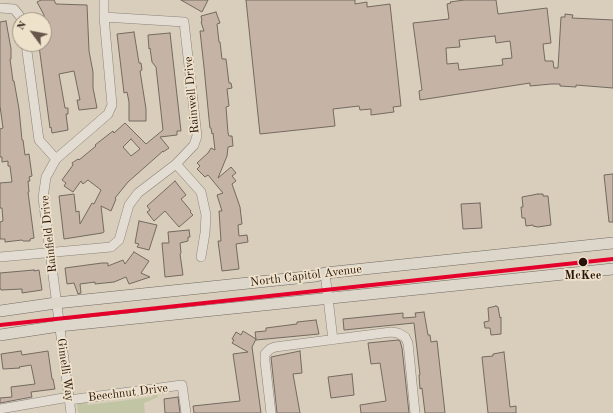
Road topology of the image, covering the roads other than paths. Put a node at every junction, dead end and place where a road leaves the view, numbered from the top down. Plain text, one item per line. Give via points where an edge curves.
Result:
1 (104, 0) edge
2 (0, 8) edge
3 (16, 12) edge
4 (104, 17) junction
5 (27, 52) edge
6 (56, 159) junction
7 (176, 164) junction
8 (613, 243) edge
9 (51, 253) junction
10 (0, 257) edge
11 (201, 257) dead end
12 (613, 269) edge
13 (325, 273) junction
14 (328, 298) junction
15 (56, 303) junction
16 (0, 311) edge
17 (59, 326) junction
18 (0, 334) edge
19 (333, 340) junction
20 (69, 398) junction
21 (0, 410) edge
22 (71, 413) edge
23 (186, 413) edge
24 (271, 413) edge
25 (415, 413) edge

1 - 4 street, Rainfield Drive
2 - 3 street via 14,9
4 - 6 street, Rainfield Drive via 112,105 108,114
4 - 7 street, Rainwell Drive via 184,22 197,136 194,145
5 - 6 street via 38,140
6 - 9 street, Rainfield Drive via 46,177 43,198
7 - 9 street, Rainwell Drive via 138,194 129,205 119,240 111,247
7 - 11 street via 201,192 206,215
8 - 13 main road, North Capitol Avenue
9 - 10 street, Rainwell Drive
9 - 15 street, Rainfield Drive
12 - 14 main road, North Capitol Avenue
13 - 14 street
13 - 15 main road, North Capitol Avenue
14 - 17 main road, North Capitol Avenue
14 - 19 street
15 - 16 main road, North Capitol Avenue
15 - 17 street, Gimelli Way
17 - 18 main road, North Capitol Avenue
17 - 20 street, Gimelli Way
19 - 24 street via 275,346 265,354
19 - 25 street via 392,332 405,337 408,343
20 - 21 street
20 - 22 street, Gimelli Way
20 - 23 street, Beechnut Drive via 182,386

